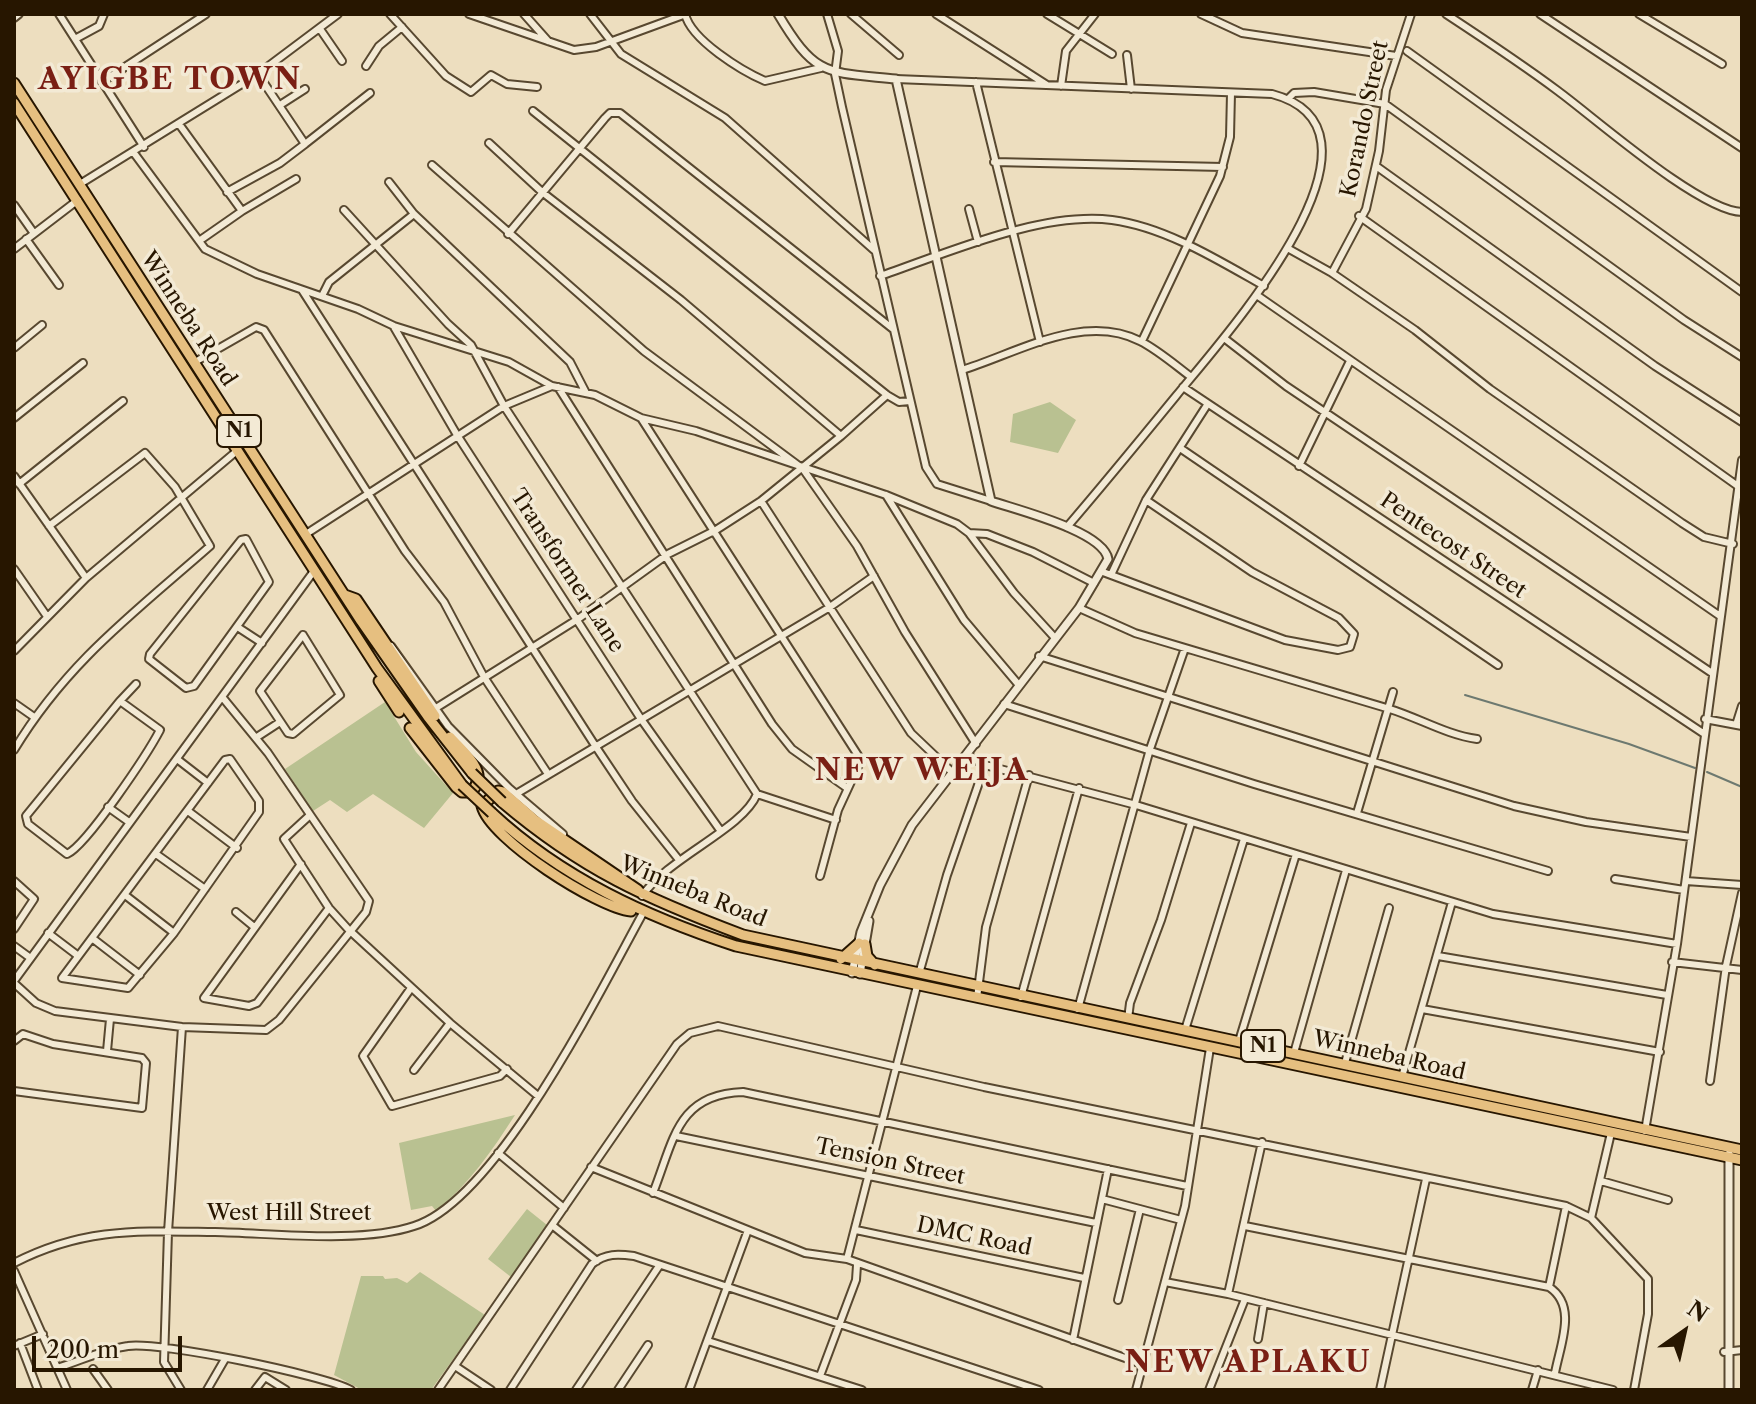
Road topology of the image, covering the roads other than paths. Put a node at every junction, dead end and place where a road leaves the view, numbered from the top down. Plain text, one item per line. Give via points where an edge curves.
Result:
1 (19, 14) edge
2 (59, 14) edge
3 (104, 14) edge
4 (206, 14) edge
5 (338, 14) edge
6 (390, 14) edge
7 (469, 14) edge
8 (524, 14) edge
9 (590, 14) edge
10 (652, 14) edge
11 (686, 14) edge
12 (778, 14) edge
13 (827, 14) edge
14 (851, 14) edge
15 (936, 14) edge
16 (1047, 14) edge
17 (1095, 14) edge
18 (1201, 14) edge
19 (1411, 14) edge
20 (1446, 14) edge
21 (1540, 14) edge
22 (1639, 14) edge
23 (14, 18) edge
24 (657, 23) junction
25 (402, 27) junction
26 (320, 29) junction
27 (1081, 35) junction
28 (75, 39) junction
29 (611, 41) junction
30 (549, 42) junction
31 (1407, 51) dead end
32 (1112, 54) dead end
33 (899, 55) dead end
34 (1127, 55) dead end
35 (1396, 56) junction
36 (342, 61) dead end
37 (1722, 64) dead end
38 (366, 66) dead end
39 (821, 68) junction
40 (258, 74) junction
41 (835, 74) junction
42 (896, 79) junction
43 (102, 82) junction
44 (976, 82) junction
45 (14, 83) edge
46 (1061, 86) junction
47 (537, 87) dead end
48 (1050, 87) junction
49 (305, 89) dead end
50 (1131, 89) junction
51 (370, 93) dead end
52 (1231, 93) junction
53 (1288, 99) junction
54 (14, 103) edge
55 (1385, 104) junction
56 (280, 105) junction
57 (533, 111) dead end
58 (179, 124) junction
59 (489, 143) dead end
60 (305, 144) junction
61 (144, 147) junction
62 (577, 148) junction
63 (1742, 148) edge
64 (134, 153) junction
65 (994, 162) junction
66 (432, 165) dead end
67 (1376, 166) junction
68 (1223, 167) junction
69 (296, 179) dead end
70 (389, 182) dead end
71 (80, 184) junction
72 (227, 192) junction
73 (542, 192) junction
74 (78, 200) junction
75 (14, 205) edge
76 (969, 209) dead end
77 (344, 210) dead end
78 (242, 211) junction
79 (1742, 212) edge
80 (414, 214) junction
81 (1359, 216) junction
82 (1011, 231) junction
83 (33, 232) junction
84 (508, 234) junction
85 (26, 239) junction
86 (199, 241) junction
87 (978, 242) junction
88 (118, 243) junction
89 (376, 246) junction
90 (15, 247) edge
91 (1187, 247) junction
92 (107, 249) junction
93 (1289, 249) junction
94 (874, 250) junction
95 (937, 256) junction
96 (1332, 273) junction
97 (880, 276) junction
98 (59, 285) dead end
99 (1264, 286) junction
100 (302, 290) junction
101 (1742, 292) edge
102 (322, 296) junction
103 (1258, 296) junction
104 (42, 325) dead end
105 (394, 326) junction
106 (893, 329) junction
107 (1224, 338) junction
108 (1142, 341) junction
109 (1040, 342) junction
110 (14, 348) edge
111 (475, 354) junction
112 (1742, 357) edge
113 (1350, 361) junction
114 (195, 362) junction
115 (83, 363) dead end
116 (185, 370) junction
117 (962, 370) junction
118 (202, 373) junction
119 (1191, 377) junction
120 (555, 386) junction
121 (1183, 387) junction
122 (586, 393) junction
123 (887, 395) junction
124 (123, 401) dead end
125 (910, 401) junction
126 (1207, 405) junction
127 (504, 406) junction
128 (1325, 411) junction
129 (14, 418) edge
130 (641, 418) junction
131 (1742, 422) edge
132 (457, 435) junction
133 (841, 436) junction
134 (1180, 448) junction
135 (238, 450) junction
136 (1742, 460) edge
137 (411, 464) junction
138 (1299, 466) junction
139 (803, 469) junction
140 (14, 476) edge
141 (19, 484) junction
142 (1740, 488) edge
143 (367, 491) junction
144 (886, 495) junction
145 (181, 497) junction
146 (1146, 500) junction
147 (761, 501) junction
148 (991, 501) junction
149 (49, 526) junction
150 (1067, 527) junction
151 (716, 530) junction
152 (969, 533) junction
153 (306, 534) junction
154 (1732, 546) junction
155 (1742, 550) edge
156 (668, 554) junction
157 (14, 569) edge
158 (314, 571) junction
159 (1107, 573) junction
160 (874, 576) junction
161 (86, 578) junction
162 (1094, 583) junction
163 (621, 589) junction
164 (345, 595) junction
165 (830, 607) junction
166 (1079, 608) junction
167 (46, 615) junction
168 (1720, 616) junction
169 (578, 619) junction
170 (239, 628) junction
171 (782, 635) junction
172 (1055, 638) junction
173 (386, 642) junction
174 (262, 643) junction
175 (362, 645) junction
176 (532, 647) junction
177 (1185, 648) junction
178 (14, 651) edge
179 (1039, 656) junction
180 (733, 663) junction
181 (1498, 665) dead end
182 (1712, 673) junction
183 (484, 677) junction
184 (136, 684) dead end
185 (1018, 684) junction
186 (689, 690) junction
187 (1393, 692) dead end
188 (223, 698) junction
189 (1166, 699) junction
190 (120, 701) junction
191 (14, 703) edge
192 (1004, 704) junction
193 (1742, 706) edge
194 (436, 708) junction
195 (1390, 709) junction
196 (34, 717) junction
197 (641, 719) junction
198 (1705, 719) junction
199 (280, 722) junction
200 (1739, 726) edge
201 (1703, 733) junction
202 (257, 737) junction
203 (1477, 739) dead end
204 (976, 744) junction
205 (596, 747) junction
206 (1150, 749) junction
207 (14, 750) edge
208 (968, 756) junction
209 (177, 759) junction
210 (1374, 764) junction
211 (985, 765) junction
212 (953, 773) junction
213 (548, 774) junction
214 (1029, 775) junction
215 (208, 783) junction
216 (847, 788) junction
217 (1079, 788) junction
218 (516, 794) junction
219 (757, 794) junction
220 (1136, 805) junction
221 (108, 807) junction
222 (188, 811) junction
223 (1357, 813) junction
224 (309, 816) junction
225 (836, 820) junction
226 (129, 822) junction
227 (1191, 823) junction
228 (720, 830) junction
229 (1691, 837) junction
230 (1244, 839) junction
231 (237, 848) junction
232 (156, 854) junction
233 (1296, 854) junction
234 (679, 860) junction
235 (301, 864) junction
236 (1346, 870) junction
237 (1548, 871) dead end
238 (616, 875) junction
239 (820, 876) dead end
240 (1615, 879) dead end
241 (14, 881) edge
242 (1686, 881) junction
243 (1742, 885) edge
244 (205, 889) junction
245 (1684, 890) junction
246 (1742, 893) edge
247 (125, 895) junction
248 (642, 896) junction
249 (1452, 902) junction
250 (329, 908) junction
251 (1389, 908) dead end
252 (236, 912) dead end
253 (641, 912) junction
254 (253, 926) junction
255 (14, 929) edge
256 (348, 929) junction
257 (48, 933) junction
258 (174, 933) junction
259 (92, 938) junction
260 (862, 944) junction
261 (1677, 944) junction
262 (783, 945) junction
263 (14, 946) edge
264 (77, 955) junction
265 (780, 956) junction
266 (1438, 956) junction
267 (29, 957) junction
268 (841, 959) junction
269 (858, 962) junction
270 (1672, 962) junction
271 (875, 965) junction
272 (1726, 966) junction
273 (1742, 970) edge
274 (856, 973) junction
275 (140, 975) junction
276 (918, 981) junction
277 (14, 982) edge
278 (411, 988) junction
279 (977, 993) junction
280 (1667, 995) junction
281 (1021, 997) junction
282 (1078, 1009) junction
283 (1422, 1009) junction
284 (110, 1019) junction
285 (1128, 1019) junction
286 (450, 1023) junction
287 (182, 1027) junction
288 (1185, 1031) junction
289 (14, 1041) edge
290 (1239, 1041) junction
291 (1210, 1048) junction
292 (107, 1051) junction
293 (1660, 1052) junction
294 (1294, 1053) junction
295 (1345, 1063) junction
296 (896, 1064) junction
297 (507, 1069) junction
298 (414, 1070) dead end
299 (1402, 1077) junction
300 (1710, 1081) dead end
301 (14, 1091) edge
302 (538, 1096) junction
303 (881, 1120) junction
304 (1597, 1125) junction
305 (1198, 1128) junction
306 (1645, 1131) junction
307 (1611, 1133) junction
308 (676, 1136) junction
309 (1262, 1142) junction
310 (1742, 1150) edge
311 (498, 1153) junction
312 (1729, 1153) junction
313 (1742, 1160) edge
314 (591, 1167) junction
315 (1108, 1169) junction
316 (867, 1175) junction
317 (1426, 1179) junction
318 (1601, 1181) junction
319 (1187, 1186) junction
320 (653, 1193) junction
321 (1102, 1199) junction
322 (1668, 1200) dead end
323 (1566, 1206) junction
324 (564, 1208) junction
325 (1140, 1209) junction
326 (1591, 1218) junction
327 (1181, 1220) junction
328 (1096, 1223) junction
329 (552, 1225) junction
330 (1245, 1226) junction
331 (748, 1230) junction
332 (856, 1230) junction
333 (168, 1232) junction
334 (847, 1259) junction
335 (1409, 1259) junction
336 (597, 1261) junction
337 (14, 1263) edge
338 (857, 1265) junction
339 (659, 1266) junction
340 (14, 1271) edge
341 (1084, 1278) junction
342 (1165, 1282) junction
343 (726, 1286) junction
344 (1549, 1287) junction
345 (1228, 1294) junction
346 (1245, 1299) junction
347 (1118, 1300) dead end
348 (1264, 1303) junction
349 (839, 1325) junction
350 (43, 1334) junction
351 (1394, 1334) junction
352 (1258, 1339) dead end
353 (1073, 1340) junction
354 (708, 1341) junction
355 (17, 1344) edge
356 (648, 1345) dead end
357 (164, 1348) junction
358 (1742, 1350) edge
359 (1726, 1352) junction
360 (225, 1359) junction
361 (1142, 1364) junction
362 (455, 1366) junction
363 (57, 1368) junction
364 (93, 1369) dead end
365 (1538, 1370) junction
366 (1555, 1373) junction
367 (820, 1376) junction
368 (1022, 1387) edge
369 (340, 1388) edge
370 (38, 1390) edge
371 (67, 1390) edge
372 (108, 1390) edge
373 (181, 1390) edge
374 (207, 1390) edge
375 (255, 1390) edge
376 (286, 1390) edge
377 (351, 1390) edge
378 (438, 1390) edge
379 (491, 1390) edge
380 (510, 1390) edge
381 (576, 1390) edge
382 (618, 1390) edge
383 (689, 1390) edge
384 (862, 1390) edge
385 (1039, 1390) edge
386 (1136, 1390) edge
387 (1209, 1390) edge
388 (1380, 1390) edge
389 (1532, 1390) edge
390 (1613, 1390) edge
391 (1634, 1390) edge
392 (1729, 1390) edge

1 - 23 street
2 - 28 street
3 - 28 street via 99,26
4 - 43 street
5 - 26 street
6 - 25 street
7 - 30 street
8 - 30 street
9 - 29 street
10 - 24 street
11 - 24 street
11 - 39 street via 688,25 707,44 765,81
12 - 39 street via 807,57
13 - 41 street via 838,51
14 - 33 street
15 - 48 street
16 - 27 street
17 - 27 street
18 - 35 street via 1242,33
19 - 35 street, Korando Street
20 - 79 street via 1684,185 1723,208
21 - 63 street
22 - 37 street
24 - 29 street
25 - 38 street via 379,46
25 - 47 street via 446,76 471,92 491,75 507,84
26 - 36 street
26 - 40 street
27 - 32 street
27 - 46 street via 1063,58
28 - 43 street
29 - 30 street via 574,50
29 - 94 street via 621,54 725,118
31 - 101 street
34 - 50 street
35 - 55 street, Korando Street
39 - 41 street
40 - 56 street
40 - 58 street
41 - 42 street
41 - 94 street
42 - 44 street
42 - 95 street
43 - 61 street
44 - 48 street
44 - 65 street
45 - 71 highway, Winneba Road / N1
46 - 48 street
46 - 50 street
49 - 56 street
50 - 52 street
51 - 60 street
52 - 53 street
52 - 68 street
53 - 55 street via 1294,93 1314,92
53 - 93 street via 1309,114 1321,141 1318,178
54 - 74 highway, Winneba Road / N1
55 - 67 street, Korando Street
55 - 112 street
56 - 60 street
57 - 62 street
58 - 61 street
58 - 72 street
59 - 73 street
60 - 72 street
61 - 64 street
62 - 73 street
62 - 106 street via 610,113 620,113
62 - 123 street
64 - 71 street
64 - 86 street
65 - 68 street
65 - 82 street
66 - 84 street
67 - 81 street, Korando Street via 1366,209
67 - 131 street
68 - 91 street
69 - 78 street
70 - 80 street
71 - 88 highway, Winneba Road / N1
72 - 78 street
73 - 84 street
73 - 133 street via 681,300
74 - 83 street
74 - 92 highway, Winneba Road / N1
75 - 83 street
76 - 87 street
77 - 89 street
78 - 86 street
80 - 89 street
80 - 122 street via 570,362
81 - 96 street, Korando Street
81 - 142 street
82 - 87 street
82 - 91 street via 1071,220 1111,220
82 - 109 street
83 - 85 street
84 - 139 street via 663,366
85 - 90 street
85 - 98 street
86 - 100 street via 257,274
87 - 95 street
88 - 92 highway
88 - 114 highway, Winneba Road / N1
89 - 102 street via 329,282
89 - 111 street
91 - 99 street
91 - 108 street
92 - 116 highway, Winneba Road / N1
93 - 96 street
93 - 99 street
94 - 97 street
95 - 97 street
95 - 117 street
96 - 154 street via 1682,523
97 - 106 street
99 - 103 street
100 - 102 street
100 - 137 street
102 - 105 street
103 - 107 street
103 - 113 street
104 - 110 street
105 - 111 street
105 - 132 street, Transformer Lane
106 - 125 street
107 - 119 street
107 - 128 street
108 - 109 street via 1095,330
108 - 119 street
109 - 117 street
111 - 120 street via 509,362
111 - 127 street
113 - 128 street
113 - 168 street
114 - 118 highway, Winneba Road / N1
114 - 143 street via 256,327 264,330
115 - 129 street
116 - 118 highway via 191,366
116 - 135 highway, Winneba Road / N1
117 - 148 street
118 - 153 highway, Winneba Road / N1
119 - 121 street
120 - 122 street
120 - 127 street
120 - 156 street
121 - 126 street, Pentecost Street
121 - 150 street
122 - 130 street
123 - 125 street
123 - 133 street
124 - 141 street
125 - 148 street via 930,477 949,490
126 - 134 street
126 - 138 street, Pentecost Street
127 - 132 street
127 - 163 street
128 - 138 street
128 - 182 street
130 - 139 street via 696,431
130 - 151 street
132 - 137 street
132 - 169 street, Transformer Lane
133 - 139 street
134 - 146 street
134 - 181 street
135 - 145 street
135 - 158 highway, Winneba Road / N1
136 - 142 street
137 - 143 street
137 - 176 street
138 - 201 street, Pentecost Street
139 - 144 street
139 - 147 street
139 - 160 street
140 - 141 street
141 - 149 street
142 - 154 street
143 - 153 street
143 - 183 street via 444,602
144 - 152 street
144 - 185 street via 964,620
145 - 149 street via 145,453
145 - 161 street
145 - 196 street via 210,546 84,656
146 - 159 street
146 - 159 street via 1252,572 1339,618 1354,634 1350,647 1338,650 1285,640
147 - 151 street
147 - 165 street
148 - 150 street
149 - 161 street
150 - 159 street via 1106,550
151 - 156 street
151 - 171 street
152 - 162 street via 987,534 1033,552
152 - 172 street
153 - 164 highway, Winneba Road / N1
154 - 155 street
154 - 168 street
156 - 163 street
156 - 180 street
157 - 167 street
158 - 174 street
158 - 175 highway, Winneba Road / N1
159 - 162 street
160 - 165 street
160 - 204 street
161 - 167 street
162 - 166 street
163 - 169 street
163 - 186 street
164 - 173 highway via 356,599
164 - 248 highway, Winneba Road / N1, bridge via 472,773 585,864
165 - 171 street
165 - 212 street via 911,733
166 - 172 street
166 - 177 street
167 - 178 street
168 - 182 street
169 - 176 street
169 - 197 street, Transformer Lane
170 - 170 street via 191,689 149,659 246,539 269,582
170 - 174 street
171 - 180 street
171 - 216 street via 861,760
172 - 179 street
173 - 175 highway via 479,772 471,792 456,787 419,741 384,691
173 - 194 street
174 - 188 street
175 - 253 highway, Winneba Road / N1, bridge via 462,785 549,859
176 - 183 street
176 - 205 street
177 - 189 street
177 - 195 street
179 - 185 street
179 - 189 street
180 - 186 street
180 - 216 street via 792,749
182 - 198 street
183 - 194 street
183 - 213 street
184 - 190 street
185 - 192 street
186 - 197 street
186 - 219 street
187 - 195 street
188 - 202 street
188 - 209 street
189 - 206 street
189 - 210 street
190 - 221 street via 160,730
190 - 221 street via 25,820 67,854
191 - 196 street
192 - 204 street
192 - 206 street
193 - 200 street
194 - 218 street
195 - 203 street via 1454,736
195 - 210 street
196 - 207 street
197 - 205 street
197 - 228 street, Transformer Lane
198 - 200 street
198 - 201 street
199 - 199 street via 293,734 339,699 303,635 260,691
199 - 202 street
201 - 229 street
202 - 224 street
204 - 208 street
205 - 213 street
205 - 234 street
206 - 220 street
206 - 223 street
208 - 211 street
208 - 212 street
209 - 215 street
209 - 226 street
210 - 223 street
210 - 229 street via 1563,818
211 - 214 street
211 - 276 street
212 - 260 street via 899,847
213 - 218 street
214 - 217 street
214 - 279 street via 986,927
215 - 222 street
215 - 231 street via 230,759 259,801 259,812
216 - 225 street
217 - 220 street
217 - 281 street
218 - 238 street
219 - 225 street
219 - 228 street via 748,812
220 - 227 street
220 - 282 street
221 - 226 street
222 - 231 street
222 - 232 street
223 - 237 street
224 - 235 street via 284,835
224 - 256 street via 370,904
225 - 239 street
226 - 257 street
227 - 230 street
227 - 285 street
228 - 234 street
229 - 242 street
230 - 233 street
230 - 288 street
231 - 244 street
232 - 244 street
232 - 247 street
233 - 236 street
233 - 290 street
234 - 248 street
235 - 250 street
235 - 254 street
236 - 249 street
236 - 294 street
238 - 248 highway
238 - 253 highway via 503,792 482,806 498,829 539,863 610,904
240 - 245 street
241 - 255 street via 34,899
242 - 243 street
242 - 245 street
244 - 258 street
245 - 261 street
246 - 272 street
247 - 258 street
247 - 259 street
248 - 262 highway, Winneba Road / N1
249 - 261 street via 1530,921
249 - 266 street
250 - 254 street via 257,1003 208,1001 203,995
250 - 256 street
251 - 295 street
252 - 254 street
253 - 265 highway, Winneba Road / N1
253 - 302 street, West Hill Street
256 - 278 street
256 - 287 street via 272,1027 247,1032
257 - 264 street
257 - 267 street
258 - 275 street
259 - 264 street
259 - 275 street
260 - 268 highway
260 - 269 street
260 - 271 highway
261 - 270 street
262 - 265 highway
262 - 268 highway, Winneba Road / N1
263 - 267 street
264 - 275 street via 62,975 67,981 124,989
265 - 274 highway, Winneba Road / N1
266 - 280 street
266 - 283 street
267 - 277 street
268 - 269 highway, Winneba Road / N1
269 - 271 highway, Winneba Road / N1
269 - 274 street
270 - 272 street
270 - 280 street
271 - 276 highway, Winneba Road / N1
272 - 273 street
272 - 300 street
274 - 276 highway, Winneba Road / N1
276 - 279 highway, Winneba Road / N1
276 - 296 street
277 - 284 street via 36,1003 55,1011
278 - 286 street
278 - 297 street via 363,1056 392,1106 491,1080
279 - 281 highway, Winneba Road / N1
279 - 291 highway, Winneba Road / N1
280 - 293 street
281 - 282 highway, Winneba Road / N1
282 - 285 highway, Winneba Road / N1
283 - 293 street
283 - 299 street
284 - 287 street
284 - 292 street
285 - 288 highway, Winneba Road / N1
286 - 297 street
286 - 298 street
287 - 333 street
288 - 290 highway, Winneba Road / N1
289 - 292 street via 23,1034
290 - 294 highway, Winneba Road / N1
291 - 304 highway, Winneba Road / N1
291 - 305 street
292 - 301 street via 145,1059 142,1108
293 - 306 street
294 - 295 highway, Winneba Road / N1
295 - 299 highway, Winneba Road / N1
296 - 303 street
296 - 305 street via 984,1087
296 - 314 street via 718,1026 701,1028 677,1044
297 - 302 street
299 - 304 highway, Winneba Road / N1
302 - 311 street, West Hill Street
303 - 308 street via 785,1099 724,1093 696,1104
303 - 315 street
303 - 316 street
304 - 306 highway, Winneba Road / N1
304 - 307 highway, Winneba Road / N1
305 - 309 street
305 - 319 street
306 - 312 highway, Winneba Road / N1
307 - 312 highway, Winneba Road / N1
307 - 318 street
308 - 316 street, Tension Street
308 - 320 street
309 - 317 street
309 - 330 street
310 - 312 highway, Winneba Road / N1
311 - 324 street
311 - 333 street, West Hill Street via 449,1209 396,1231
312 - 313 highway, Winneba Road / N1
312 - 359 street
314 - 320 street
314 - 324 street
315 - 319 street
315 - 321 street
316 - 328 street, Tension Street
316 - 332 street
317 - 323 street
317 - 335 street
318 - 322 street
318 - 326 street
319 - 327 street
320 - 331 street
321 - 325 street
321 - 328 street
323 - 326 street
323 - 344 street
324 - 329 street
325 - 327 street
325 - 347 street
326 - 391 street via 1648,1279 1648,1314
327 - 342 street
328 - 341 street
329 - 336 street
329 - 362 street
330 - 335 street
330 - 345 street
331 - 334 street via 816,1257
331 - 343 street
332 - 334 street
332 - 341 street, DMC Road
333 - 337 street, West Hill Street via 103,1232 44,1248
333 - 357 street
334 - 338 street
335 - 344 street
335 - 351 street
336 - 339 street via 618,1254
336 - 380 street
338 - 349 street
338 - 353 street
339 - 343 street
339 - 381 street
340 - 350 street
341 - 353 street
342 - 345 street
342 - 361 street
343 - 349 street
343 - 354 street
344 - 366 street via 1566,1308
345 - 346 street
346 - 348 street
346 - 387 street
348 - 351 street
348 - 352 street
349 - 367 street
349 - 368 street
350 - 355 street
350 - 363 street
351 - 365 street
351 - 388 street
353 - 361 street
354 - 367 street
354 - 383 street
355 - 370 street
356 - 382 street
357 - 360 street
357 - 363 street via 127,1346
357 - 373 street via 164,1362
358 - 359 street
359 - 392 street
360 - 369 street
360 - 374 street
361 - 386 street
362 - 378 street
362 - 379 street
363 - 371 street
364 - 372 street
365 - 366 street
365 - 389 street
366 - 390 street
367 - 384 street
368 - 385 street
369 - 377 street
375 - 376 street via 265,1377

